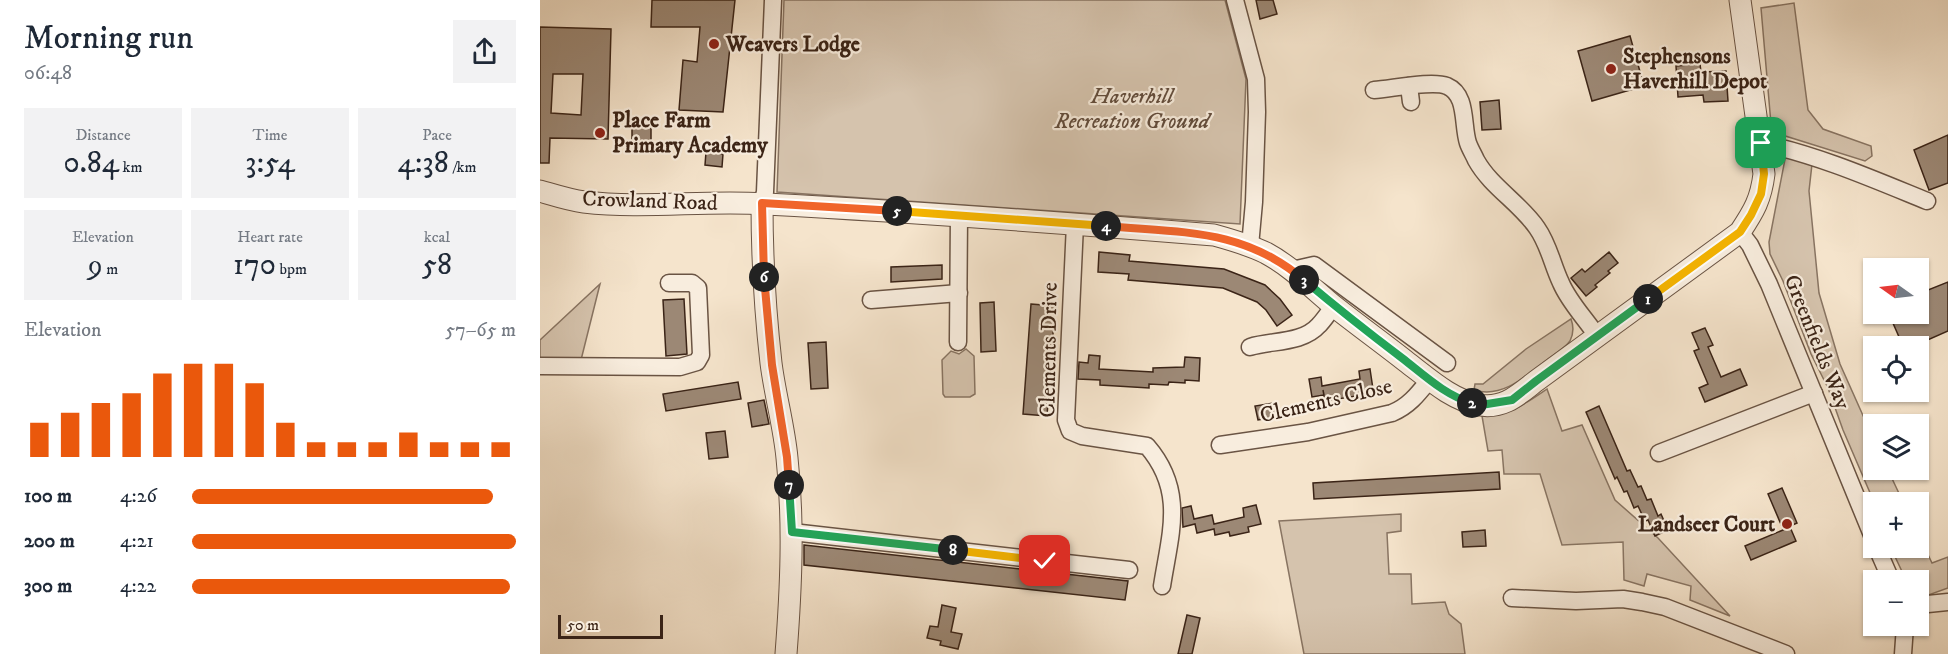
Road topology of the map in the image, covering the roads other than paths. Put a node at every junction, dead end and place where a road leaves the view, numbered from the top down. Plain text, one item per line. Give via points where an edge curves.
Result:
1 (773, 0) edge
2 (1235, 0) edge
3 (1740, 0) edge
4 (1374, 90) dead end
5 (1761, 143) junction
6 (540, 191) edge
7 (1927, 201) dead end
8 (762, 203) junction
9 (959, 215) junction
10 (1075, 224) junction
11 (1740, 232) junction
12 (1250, 246) junction
13 (1292, 270) junction
14 (669, 283) dead end
15 (959, 293) junction
16 (871, 300) dead end
17 (1334, 306) junction
18 (1597, 336) junction
19 (958, 342) dead end
20 (1250, 347) dead end
21 (1447, 363) dead end
22 (540, 366) edge
23 (1430, 380) junction
24 (1814, 393) junction
25 (1220, 445) dead end
26 (1659, 453) dead end
27 (1863, 513) edge
28 (792, 532) junction
29 (1130, 570) dead end
30 (1162, 586) dead end
31 (1512, 598) dead end
32 (1948, 602) edge
33 (1929, 604) edge
34 (1904, 636) edge
35 (786, 654) edge
36 (1786, 654) edge
37 (1903, 654) edge

1 - 8 street
2 - 12 street via 1256,79
3 - 5 street
4 - 18 street via 1410,94 1436,83 1455,92 1477,162 1537,228 1561,284
5 - 7 street
5 - 11 street via 1761,194
6 - 8 street, Crowland Road via 581,201 631,205
8 - 9 street, Crowland Road
8 - 28 street via 767,318 787,457
9 - 10 street, Crowland Road
9 - 15 street
10 - 12 street, Crowland Road via 1214,236
10 - 30 street, Clements Drive via 1066,420 1070,431 1082,436 1147,446 1156,456 1173,506
11 - 18 street, Crowland Road
11 - 24 street, Greenfields Way via 1769,284
12 - 13 street, Crowland Road
13 - 17 street, Crowland Road
13 - 21 street via 1314,265
14 - 22 street via 692,283 698,288 701,355 697,362 654,368
15 - 16 street
15 - 19 street
17 - 20 street via 1318,327 1306,335
17 - 23 street, Crowland Road
18 - 23 street, Crowland Road via 1512,400 1481,405 1460,400
23 - 25 street, Clements Close via 1410,403 1392,413 1308,432
24 - 26 street
24 - 27 street, Greenfields Way
28 - 29 street
28 - 35 street
31 - 36 street via 1642,602 1665,607
32 - 33 street
34 - 37 street

